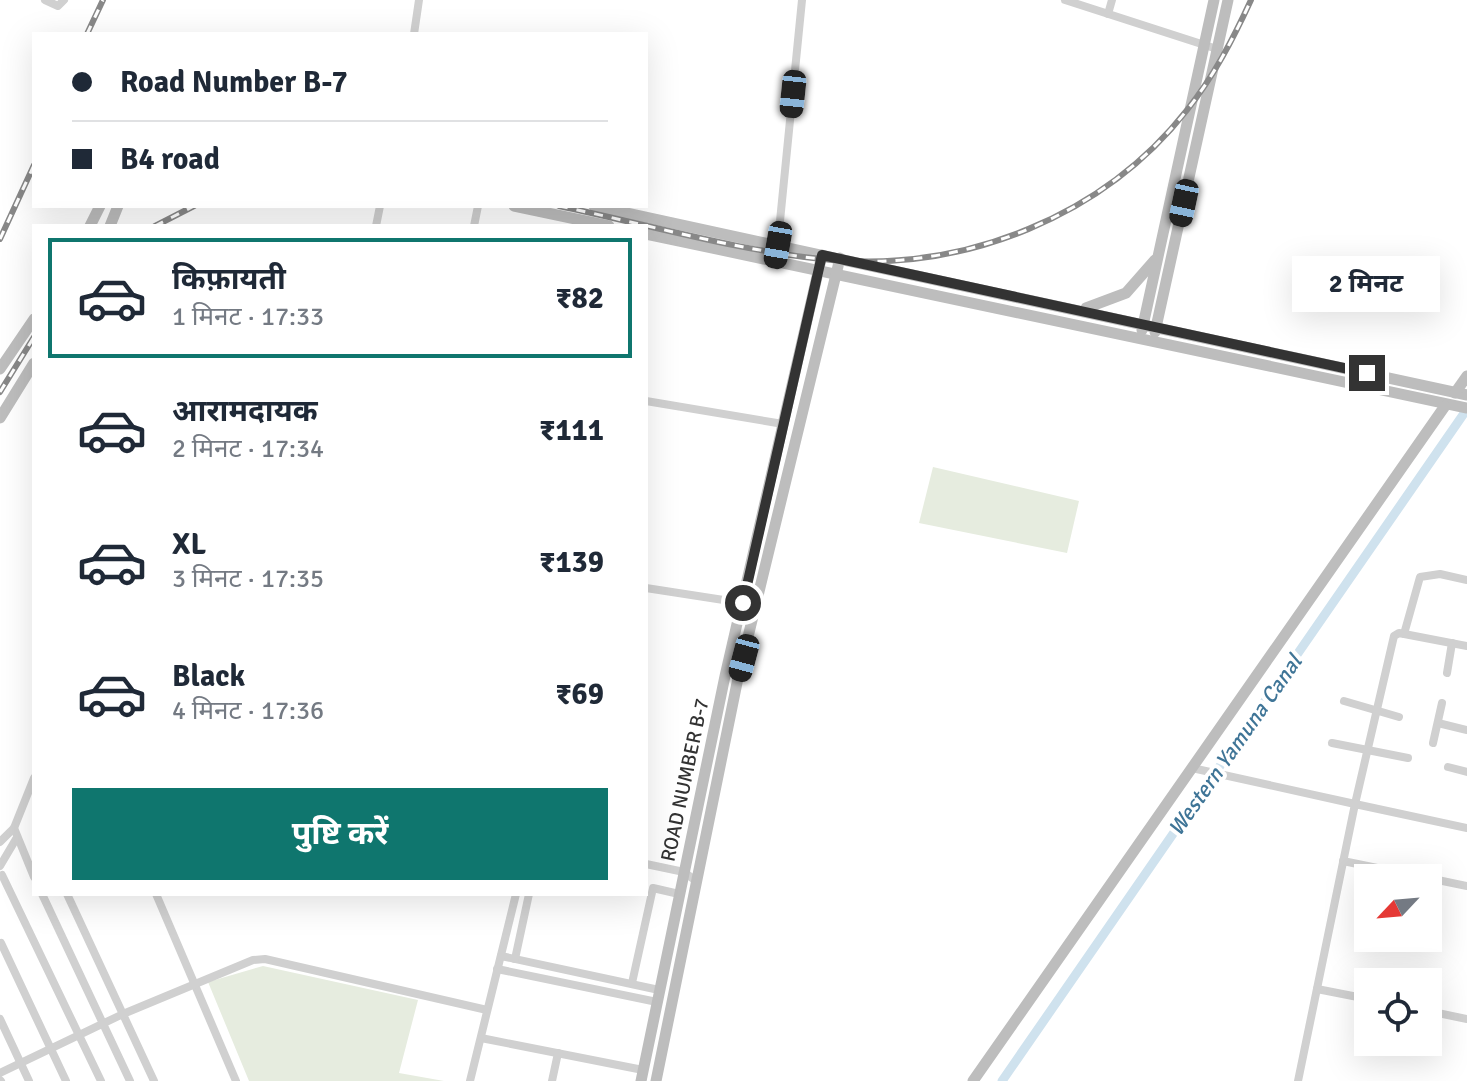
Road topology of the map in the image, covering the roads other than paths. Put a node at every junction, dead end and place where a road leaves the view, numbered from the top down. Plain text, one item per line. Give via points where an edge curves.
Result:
1 (45, 0) edge
2 (64, 0) edge
3 (419, 0) edge
4 (802, 0) edge
5 (1065, 0) edge
6 (1112, 0) edge
7 (1214, 0) edge
8 (1228, 0) edge
9 (1108, 14) junction
10 (414, 32) edge
11 (1204, 45) junction
12 (1217, 49) junction
13 (524, 208) edge
14 (603, 208) edge
15 (600, 224) edge
16 (648, 234) edge
17 (778, 245) junction
18 (822, 255) junction
19 (1158, 256) junction
20 (840, 258) junction
21 (776, 261) junction
22 (818, 270) junction
23 (835, 274) junction
24 (971, 286) junction
25 (968, 302) junction
26 (1082, 310) junction
27 (32, 322) edge
28 (1144, 323) junction
29 (1157, 326) junction
30 (1139, 338) junction
31 (1153, 341) junction
32 (32, 366) edge
33 (0, 369) edge
34 (1467, 376) edge
35 (20, 385) junction
36 (32, 387) edge
37 (1461, 394) edge
38 (648, 401) edge
39 (1447, 406) junction
40 (1467, 408) edge
41 (0, 418) edge
42 (783, 424) junction
43 (1467, 580) edge
44 (648, 588) edge
45 (743, 603) junction
46 (1404, 634) junction
47 (1452, 643) junction
48 (1467, 646) edge
49 (1447, 673) dead end
50 (725, 676) junction
51 (738, 678) junction
52 (1344, 701) dead end
53 (1442, 703) dead end
54 (1377, 710) junction
55 (1399, 717) dead end
56 (1438, 723) junction
57 (1467, 730) edge
58 (1332, 743) dead end
59 (1433, 743) dead end
60 (1368, 750) junction
61 (1408, 758) dead end
62 (1448, 767) dead end
63 (1197, 769) junction
64 (1467, 772) edge
65 (32, 783) edge
66 (1355, 804) junction
67 (14, 828) junction
68 (1467, 828) edge
69 (16, 839) junction
70 (0, 842) edge
71 (1343, 861) junction
72 (648, 864) edge
73 (1358, 864) edge
74 (1, 870) edge
75 (684, 872) junction
76 (32, 873) edge
77 (696, 881) junction
78 (1442, 881) edge
79 (1467, 886) edge
80 (650, 887) edge
81 (679, 894) junction
82 (43, 896) edge
83 (68, 896) edge
84 (157, 896) edge
85 (516, 896) edge
86 (529, 896) edge
87 (1, 943) edge
88 (501, 956) junction
89 (515, 959) junction
90 (497, 969) junction
91 (632, 983) junction
92 (193, 984) junction
93 (1317, 989) junction
94 (658, 996) junction
95 (1354, 996) edge
96 (487, 1010) junction
97 (123, 1014) junction
98 (1442, 1014) edge
99 (0, 1019) edge
100 (1467, 1019) edge
101 (103, 1023) junction
102 (79, 1035) junction
103 (481, 1038) junction
104 (51, 1049) junction
105 (558, 1053) junction
106 (21, 1063) junction
107 (0, 1073) edge
108 (642, 1075) edge
109 (29, 1081) edge
110 (66, 1081) edge
111 (101, 1081) edge
112 (130, 1081) edge
113 (154, 1081) edge
114 (236, 1081) edge
115 (470, 1081) edge
116 (552, 1081) edge
117 (656, 1081) edge
118 (973, 1081) edge
119 (1298, 1081) edge

1 - 2 street via 58,6
3 - 10 street
4 - 17 street
5 - 9 street
6 - 9 street
7 - 11 street
8 - 12 street
9 - 11 street
11 - 12 street
11 - 19 street
12 - 29 street
13 - 15 street
14 - 17 street
16 - 21 street
17 - 18 street
17 - 21 street
18 - 20 street
18 - 22 street, ROAD NUMBER B-7
19 - 26 street via 1126,293
19 - 28 street
20 - 23 street, ROAD NUMBER B-7
20 - 24 street
21 - 22 street
22 - 23 street
22 - 42 street, ROAD NUMBER B-7
23 - 25 street
23 - 51 street, ROAD NUMBER B-7
24 - 25 street
24 - 26 street
25 - 30 street
26 - 28 street
27 - 33 street
28 - 29 street
28 - 30 street
29 - 31 street
29 - 37 street
30 - 31 street
31 - 39 street
32 - 35 street
34 - 37 street
35 - 36 street
35 - 41 street
38 - 42 street
39 - 40 street
39 - 63 street
42 - 45 street, ROAD NUMBER B-7
43 - 46 street via 1440,574 1420,577
44 - 45 street
45 - 50 street, ROAD NUMBER B-7
46 - 47 street
46 - 54 street via 1394,636
47 - 48 street
47 - 49 street
50 - 51 street
50 - 75 street, ROAD NUMBER B-7
51 - 77 street, ROAD NUMBER B-7
52 - 54 street
53 - 56 street
54 - 55 street
54 - 60 street
56 - 57 street
56 - 59 street
58 - 60 street
60 - 61 street
60 - 66 street
62 - 64 street
63 - 66 street
63 - 118 street
65 - 67 street
66 - 68 street
66 - 71 street
67 - 69 street
67 - 70 street
69 - 74 street
69 - 76 street
71 - 73 street
71 - 93 street
72 - 75 street
74 - 102 street
75 - 77 street
75 - 81 street, ROAD NUMBER B-7
77 - 117 street, ROAD NUMBER B-7
78 - 79 street
80 - 81 street
80 - 91 street
81 - 94 street, ROAD NUMBER B-7
82 - 101 street
83 - 97 street
84 - 92 street
85 - 88 street
86 - 89 street
87 - 104 street
88 - 89 street
88 - 90 street
89 - 91 street
90 - 94 street
90 - 96 street
91 - 94 street
92 - 96 street via 265,959
92 - 97 street
92 - 114 street
93 - 95 street
93 - 119 street
94 - 108 street, ROAD NUMBER B-7
96 - 103 street
97 - 101 street
97 - 113 street
98 - 100 street
99 - 106 street
101 - 102 street
101 - 112 street
102 - 104 street
102 - 111 street
103 - 105 street
103 - 115 street
104 - 106 street
104 - 110 street
105 - 108 street
105 - 116 street
106 - 107 street
106 - 109 street

